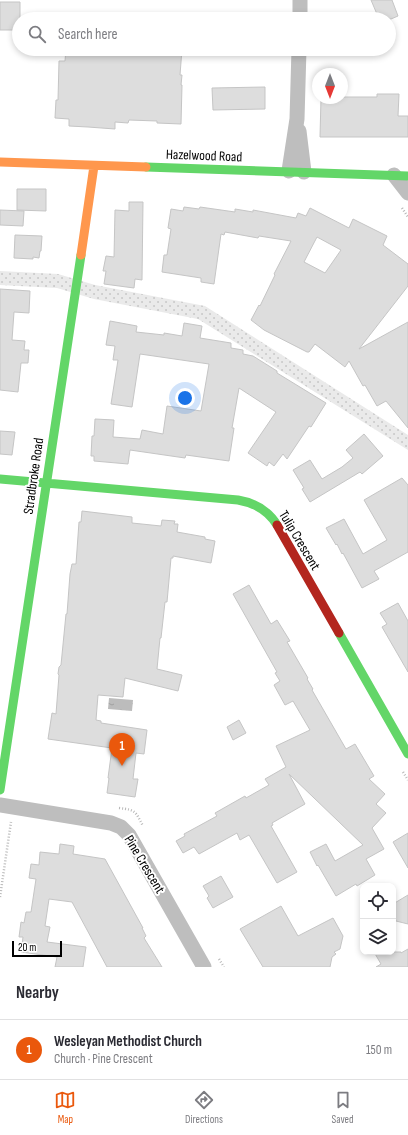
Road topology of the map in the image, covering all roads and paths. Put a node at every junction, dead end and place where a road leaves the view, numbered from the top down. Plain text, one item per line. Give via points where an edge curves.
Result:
1 (300, 0) edge
2 (300, 12) edge
3 (299, 56) edge
4 (0, 162) edge
5 (94, 166) junction
6 (297, 172) junction
7 (401, 175) edge
8 (408, 193) edge
9 (0, 479) edge
10 (47, 483) junction
11 (408, 754) edge
12 (400, 767) dead end
13 (408, 780) edge
14 (0, 790) edge
15 (0, 805) edge
16 (11, 823) dead end
17 (0, 897) edge
18 (204, 967) edge

1 - 2 street
3 - 6 street
4 - 5 street, Hazelwood Road
5 - 6 street, Hazelwood Road
5 - 10 street, Stradbroke Road
6 - 7 street, Hazelwood Road
7 - 8 street
9 - 10 street, Tulip Crescent
10 - 11 street, Tulip Crescent via 246,501 266,511 275,522
10 - 14 street, Stradbroke Road
12 - 13 path
15 - 18 street, Pine Crescent via 111,822 121,827 129,835
16 - 17 path

